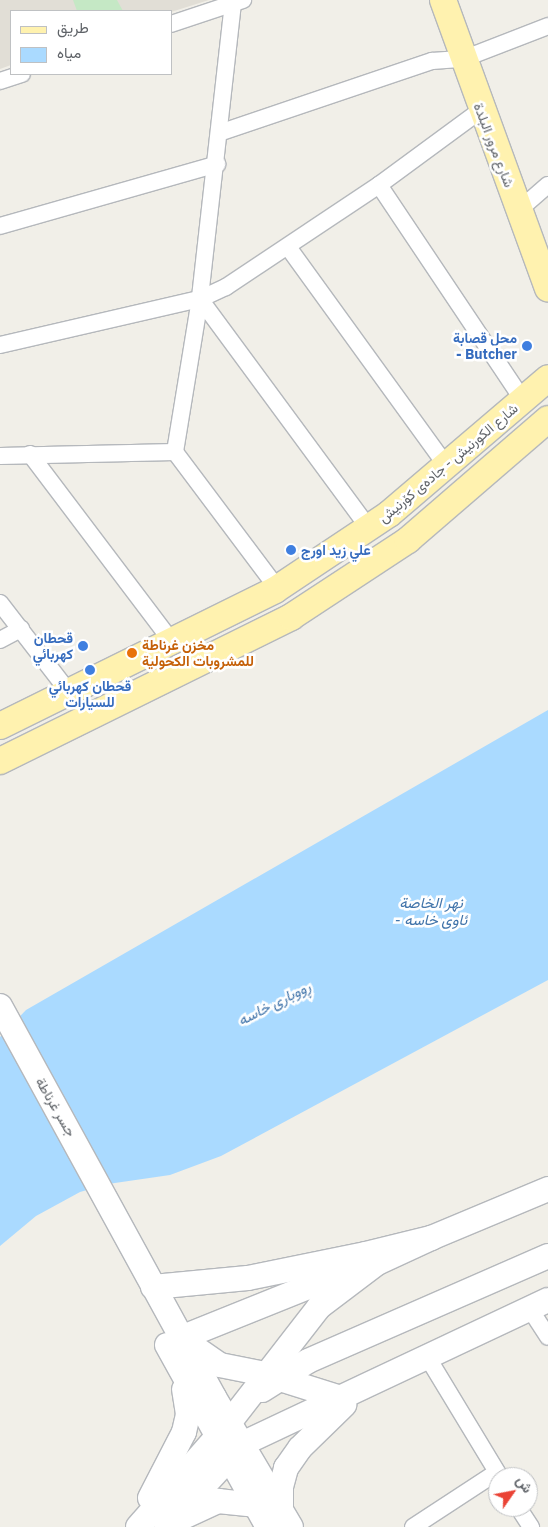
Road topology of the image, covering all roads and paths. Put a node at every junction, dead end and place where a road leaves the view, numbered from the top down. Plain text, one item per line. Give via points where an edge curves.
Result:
1 (443, 0) edge
2 (238, 2) edge
3 (172, 24) edge
4 (548, 26) edge
5 (463, 60) junction
6 (19, 75) edge
7 (0, 81) edge
8 (481, 110) junction
9 (218, 133) junction
10 (217, 164) junction
11 (379, 185) junction
12 (548, 185) edge
13 (519, 210) junction
14 (0, 226) edge
15 (288, 247) junction
16 (548, 288) edge
17 (200, 299) junction
18 (0, 345) edge
19 (547, 374) edge
20 (523, 400) junction
21 (548, 419) edge
22 (174, 452) junction
23 (30, 454) junction
24 (0, 456) edge
25 (446, 465) junction
26 (369, 528) junction
27 (277, 588) junction
28 (0, 603) edge
29 (21, 629) junction
30 (0, 640) edge
31 (172, 642) junction
32 (68, 691) junction
33 (0, 726) edge
34 (0, 761) edge
35 (0, 1006) edge
36 (0, 1030) edge
37 (548, 1189) edge
38 (107, 1211) junction
39 (431, 1238) junction
40 (543, 1263) edge
41 (153, 1287) junction
42 (539, 1304) edge
43 (548, 1337) edge
44 (181, 1338) junction
45 (428, 1358) junction
46 (180, 1370) junction
47 (271, 1374) junction
48 (350, 1396) junction
49 (222, 1430) junction
50 (234, 1451) junction
51 (494, 1467) edge
52 (488, 1482) edge
53 (254, 1505) junction
54 (280, 1521) edge
55 (134, 1527) edge
56 (138, 1527) edge
57 (166, 1527) edge
58 (413, 1527) edge

1 - 5 main road, شارع مرور البلدة
2 - 3 street
2 - 9 street
4 - 5 street
5 - 8 main road, شارع مرور البلدة
5 - 9 street via 432,61
6 - 7 street
8 - 11 street
8 - 13 main road, شارع مرور البلدة
9 - 10 street
10 - 14 street
10 - 17 street
11 - 15 street
11 - 20 street
12 - 13 street
13 - 16 main road, شارع مرور البلدة
15 - 17 street via 226,287
15 - 25 street
17 - 18 street
17 - 22 street
17 - 26 street
19 - 20 main road, شارع الكورنيش - جادەی کۆرنیش
20 - 25 main road, شارع الكورنيش - جادەی کۆرنیش
21 - 34 main road via 408,540 291,617
22 - 23 street
22 - 27 street
23 - 24 street
23 - 31 street
25 - 26 main road, شارع الكورنيش - جادەی کۆرنیش
26 - 27 main road, شارع الكورنيش - جادەی کۆرنیش
27 - 31 main road, شارع الكورنيش - جادەی کۆرنیش
28 - 29 street
29 - 30 street
29 - 32 street
31 - 32 main road, شارع الكورنيش - جادەی کۆرنیش
32 - 33 main road, شارع الكورنيش - جادەی کۆرنیش
35 - 38 street, جسر غرناطة
36 - 38 street, جسر غرناطة
37 - 39 street
38 - 41 street
38 - 46 street
39 - 41 street via 248,1278
39 - 44 street
39 - 47 street via 377,1263 334,1293 302,1326
40 - 47 street
41 - 44 street
42 - 43 street
42 - 45 street
44 - 47 street via 220,1365
44 - 49 street
45 - 48 street
45 - 51 street
46 - 49 street
46 - 55 street via 187,1403 187,1423 176,1452
47 - 48 street
47 - 49 street
47 - 50 street via 251,1405
48 - 50 street
48 - 54 street via 292,1459 283,1477
49 - 50 street
49 - 56 street
50 - 53 street
50 - 54 street
50 - 57 street
52 - 58 street
53 - 54 street
53 - 57 street via 231,1500 210,1502

